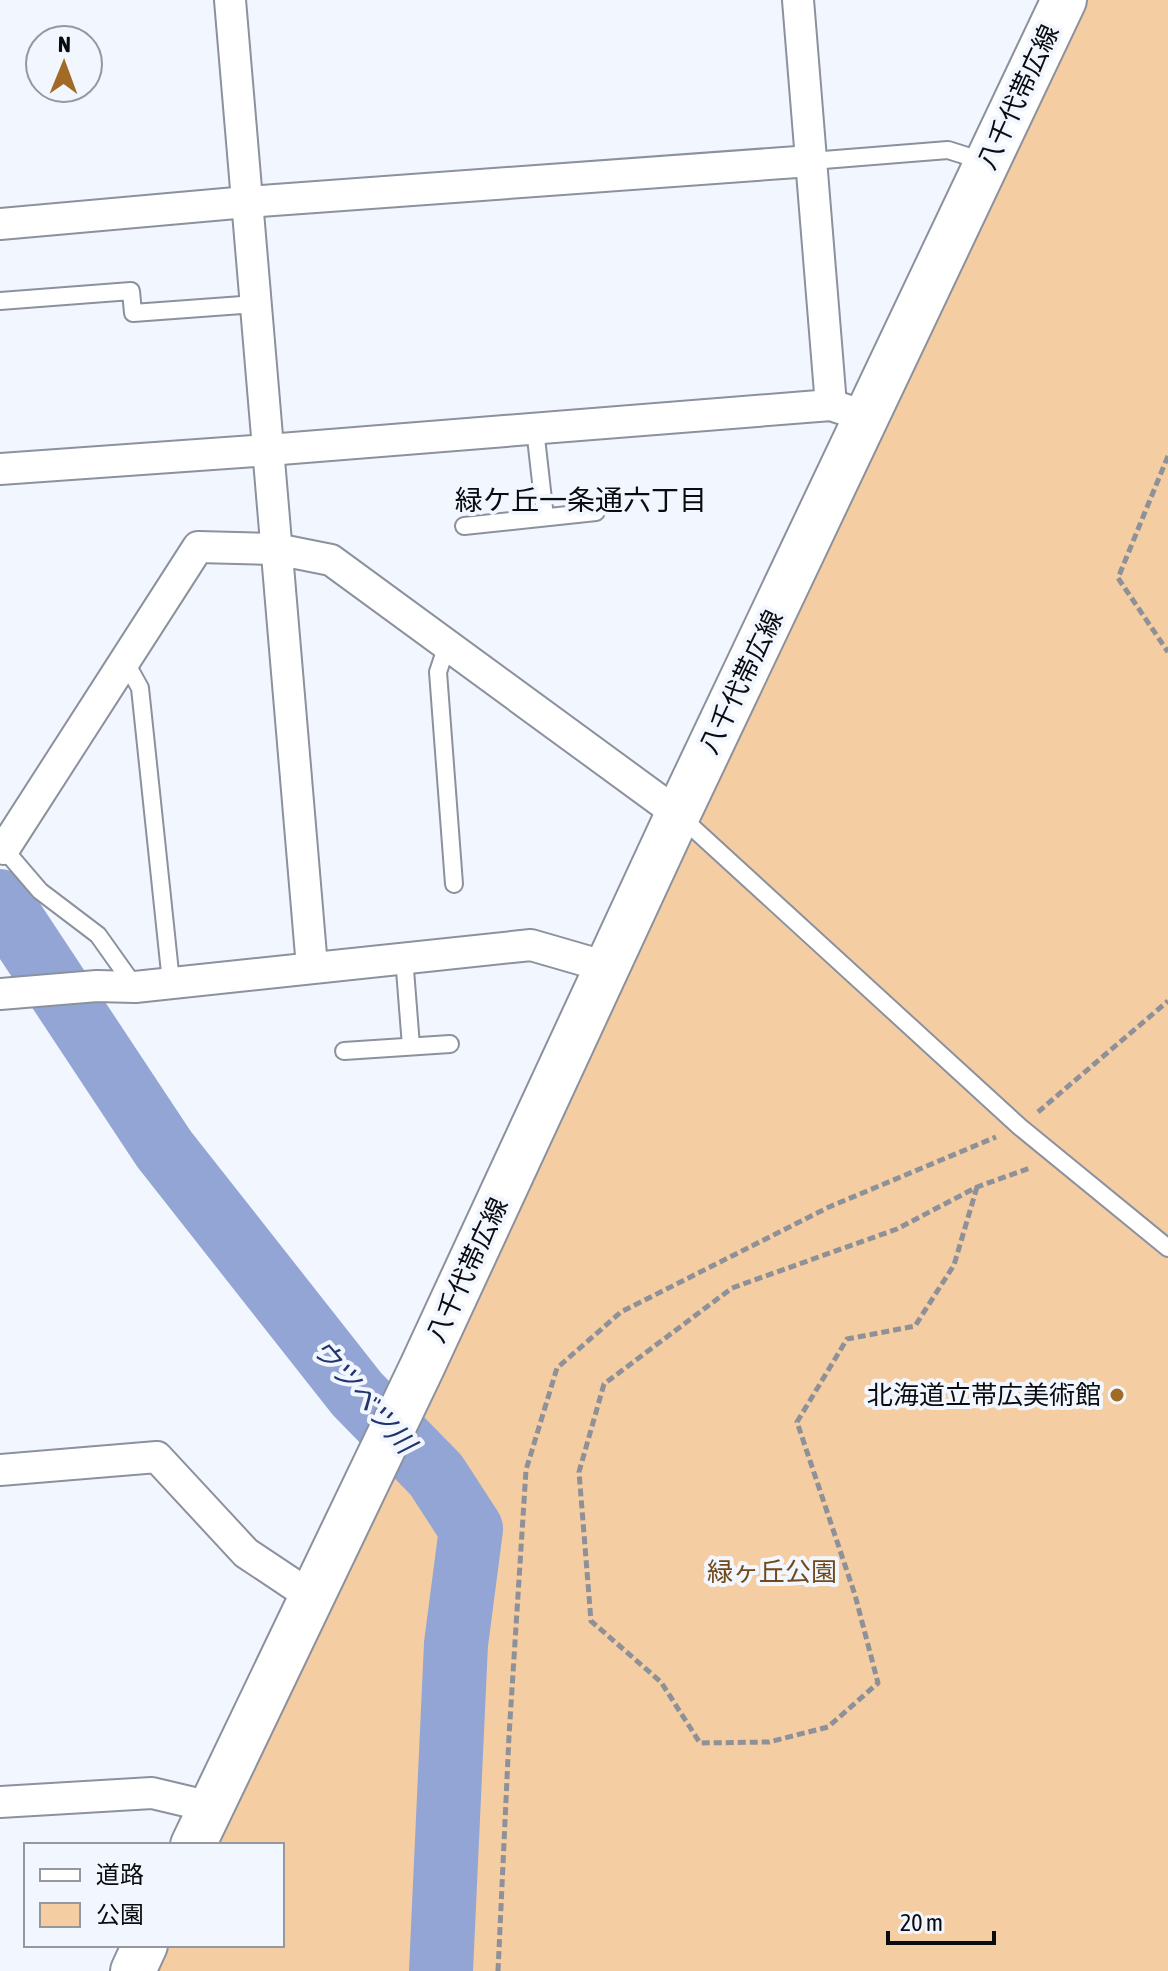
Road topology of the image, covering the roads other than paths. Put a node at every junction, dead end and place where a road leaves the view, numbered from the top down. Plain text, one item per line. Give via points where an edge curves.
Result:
1 (230, 0) edge
2 (798, 0) edge
3 (1064, 0) edge
4 (811, 161) junction
5 (987, 162) junction
6 (247, 202) junction
7 (0, 224) edge
8 (0, 301) edge
9 (256, 304) junction
10 (849, 411) junction
11 (535, 429) junction
12 (268, 450) junction
13 (0, 469) edge
14 (596, 512) dead end
15 (545, 517) junction
16 (464, 526) dead end
17 (276, 549) junction
18 (447, 645) junction
19 (125, 661) junction
20 (678, 814) junction
21 (2, 846) edge
22 (454, 884) dead end
23 (404, 957) junction
24 (312, 967) junction
25 (607, 967) junction
26 (171, 982) junction
27 (135, 987) junction
28 (0, 994) edge
29 (450, 1044) dead end
30 (411, 1046) junction
31 (344, 1051) dead end
32 (1168, 1248) edge
33 (0, 1470) edge
34 (312, 1597) junction
35 (0, 1802) edge
36 (202, 1826) edge
37 (144, 1947) edge
38 (133, 1971) edge

1 - 6 street
2 - 4 street
3 - 5 main road, 八千代帯広線
4 - 5 lane via 948,150
4 - 6 street
4 - 10 street
5 - 10 main road, 八千代帯広線
6 - 7 street
6 - 9 street
8 - 9 lane via 131,291 133,313
9 - 12 street
10 - 11 street
10 - 20 main road, 八千代帯広線
11 - 12 street
11 - 15 lane
12 - 13 street
12 - 17 street
14 - 15 lane
15 - 16 lane
17 - 18 street via 331,560
17 - 19 street via 198,547
17 - 24 street
18 - 20 street
18 - 22 lane via 438,672
19 - 21 street
19 - 26 lane via 140,688
20 - 25 main road, 八千代帯広線
20 - 32 lane via 1020,1127
21 - 27 lane via 40,891 98,935
23 - 24 street
23 - 25 street via 531,945
23 - 30 lane
24 - 26 street
25 - 34 main road, 八千代帯広線
26 - 27 street
27 - 28 street
29 - 30 lane
30 - 31 lane
33 - 34 street via 157,1457 246,1553
34 - 36 main road
35 - 36 street via 152,1793
37 - 38 main road

